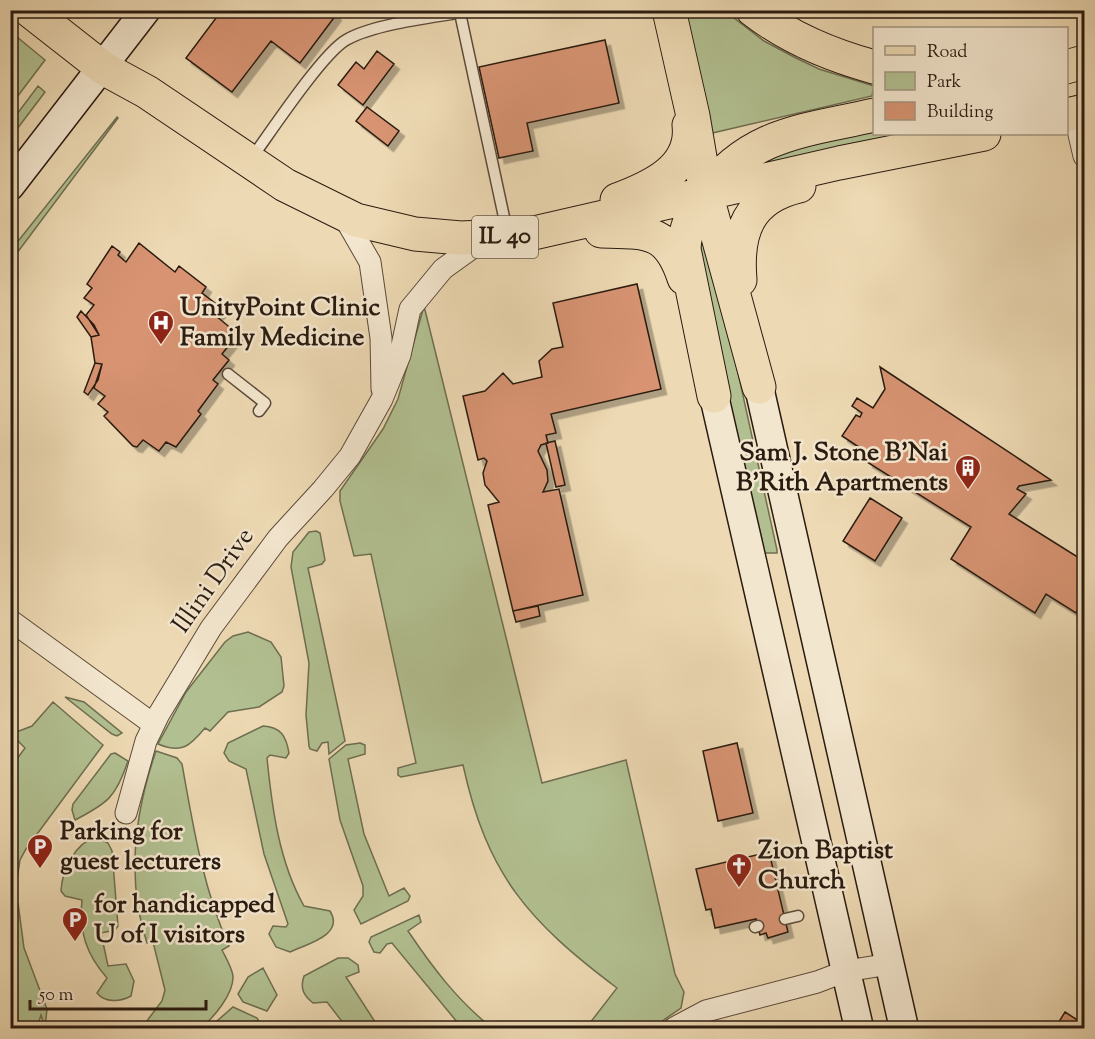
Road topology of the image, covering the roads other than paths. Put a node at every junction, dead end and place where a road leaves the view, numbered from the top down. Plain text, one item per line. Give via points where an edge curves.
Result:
1 (29, 10) edge
2 (146, 10) edge
3 (477, 10) edge
4 (669, 10) edge
5 (753, 10) edge
6 (460, 13) junction
7 (1084, 55) edge
8 (1068, 59) edge
9 (1084, 62) edge
10 (873, 67) edge
11 (1068, 67) edge
12 (103, 68) junction
13 (686, 94) junction
14 (1075, 113) edge
15 (873, 115) edge
16 (979, 135) edge
17 (942, 143) junction
18 (1084, 156) edge
19 (249, 162) junction
20 (10, 186) edge
21 (706, 193) junction
22 (344, 215) junction
23 (568, 227) junction
24 (500, 235) junction
25 (228, 374) dead end
26 (759, 387) junction
27 (714, 396) junction
28 (382, 399) junction
29 (259, 411) dead end
30 (10, 620) edge
31 (153, 724) junction
32 (126, 813) dead end
33 (798, 916) dead end
34 (785, 919) dead end
35 (890, 964) junction
36 (846, 971) junction
37 (674, 1029) edge
38 (859, 1029) edge
39 (904, 1029) edge

1 - 12 main road, IL 40
2 - 12 main road
3 - 6 lane
4 - 13 main road
5 - 10 main road via 791,36
6 - 19 lane via 369,31 345,41 321,65
6 - 24 lane
7 - 8 main road
9 - 11 main road
12 - 19 main road, IL 40 via 147,92
12 - 20 main road
13 - 21 main road
13 - 24 main road via 688,145 678,166 666,177 617,200
14 - 18 street
15 - 21 main road via 766,142 731,163
16 - 17 main road, IL 40
17 - 21 main road, IL 40
17 - 26 main road via 875,168 788,189 767,199 751,215 742,235 739,269
19 - 22 main road, IL 40
21 - 23 main road, IL 40
21 - 26 main road
21 - 27 main road via 686,231 684,249
22 - 24 main road, IL 40 via 415,234
22 - 28 street via 370,262 381,338
23 - 24 main road, IL 40
23 - 27 main road via 645,232 669,245 686,284
24 - 28 street, Illini Drive via 443,269 410,309 400,355
25 - 29 lane via 265,403
26 - 35 main road
27 - 36 main road
28 - 31 street, Illini Drive via 350,456 278,538 211,628
30 - 31 street
31 - 32 street, Illini Drive
33 - 34 lane
35 - 36 street
35 - 39 main road
36 - 37 street via 706,1011
36 - 38 main road

